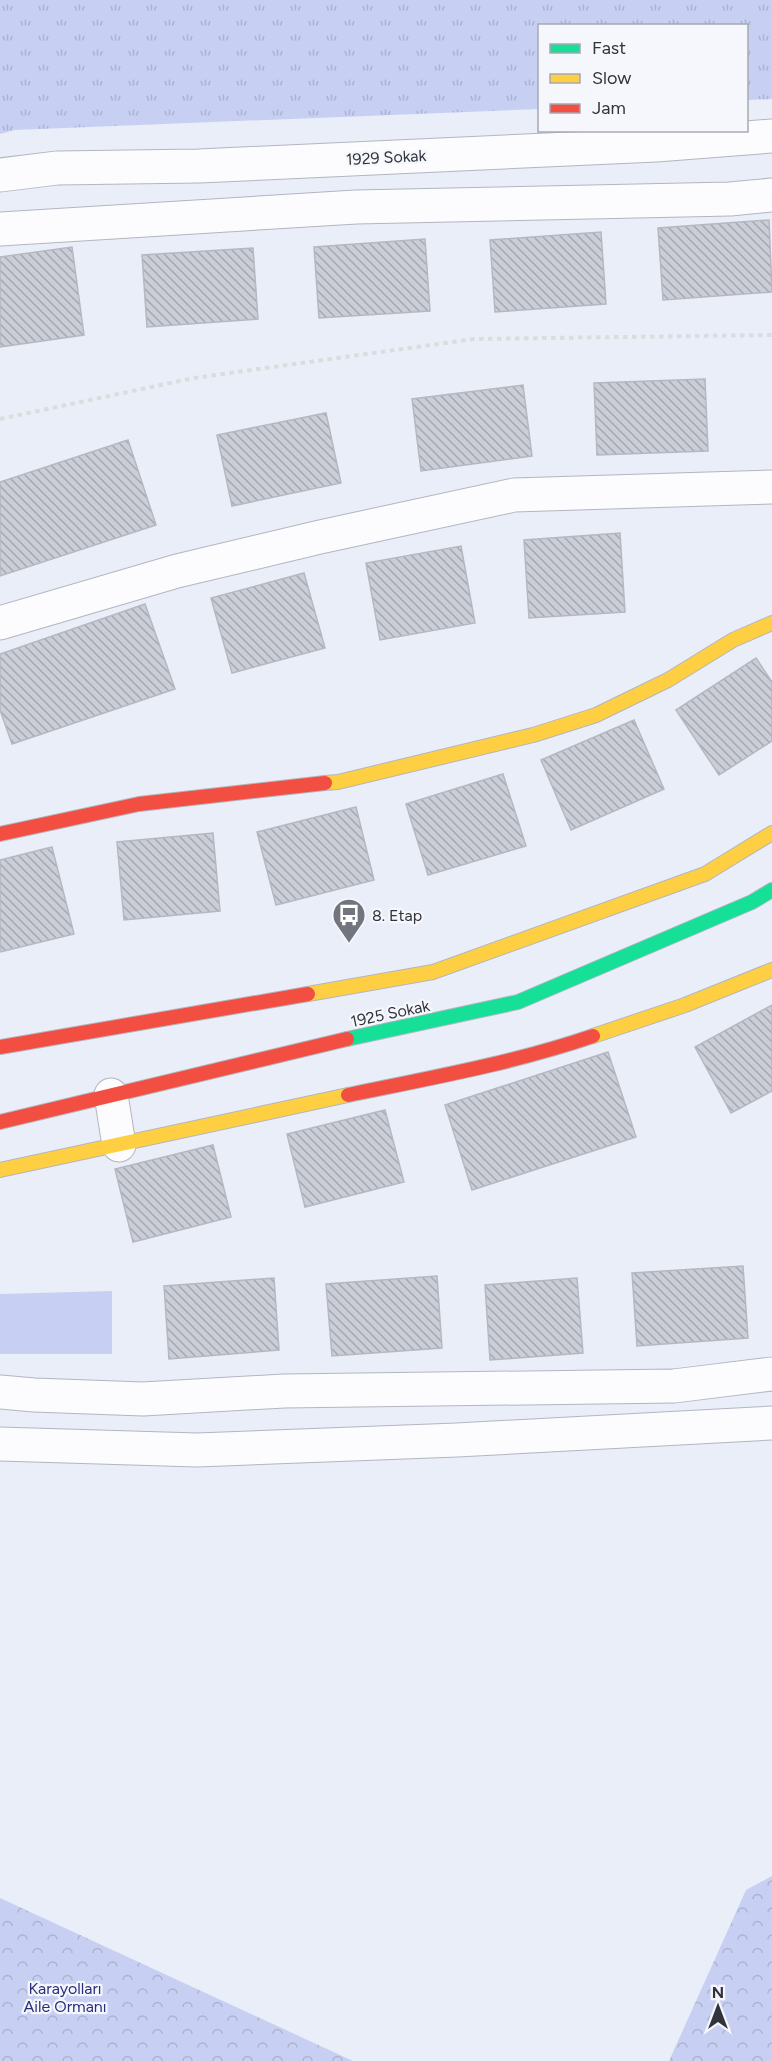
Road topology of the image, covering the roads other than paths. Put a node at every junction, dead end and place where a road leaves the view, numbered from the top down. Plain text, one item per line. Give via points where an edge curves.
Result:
1 (772, 136) edge
2 (0, 175) edge
3 (772, 195) edge
4 (0, 229) edge
5 (772, 487) edge
6 (0, 623) edge
7 (772, 623) edge
8 (772, 833) edge
9 (0, 834) edge
10 (772, 890) edge
11 (772, 970) edge
12 (0, 1047) edge
13 (111, 1095) junction
14 (0, 1122) edge
15 (119, 1145) junction
16 (0, 1170) edge
17 (772, 1374) edge
18 (0, 1392) edge
19 (772, 1423) edge
20 (0, 1444) edge

1 - 2 street, 1929 Sokak via 211,166 57,168
3 - 4 street via 356,207
5 - 6 street via 514,495 177,572
7 - 9 main road via 733,640 668,680 596,715 533,735 338,782 139,804
8 - 12 main road, 1925 Sokak via 705,874 434,972
10 - 13 main road, 1925 Sokak via 518,1002
11 - 15 main road via 685,1005 572,1043
13 - 14 main road, 1925 Sokak
13 - 15 street
15 - 16 main road
17 - 18 street via 674,1386 284,1391 143,1399
19 - 20 street via 209,1449

